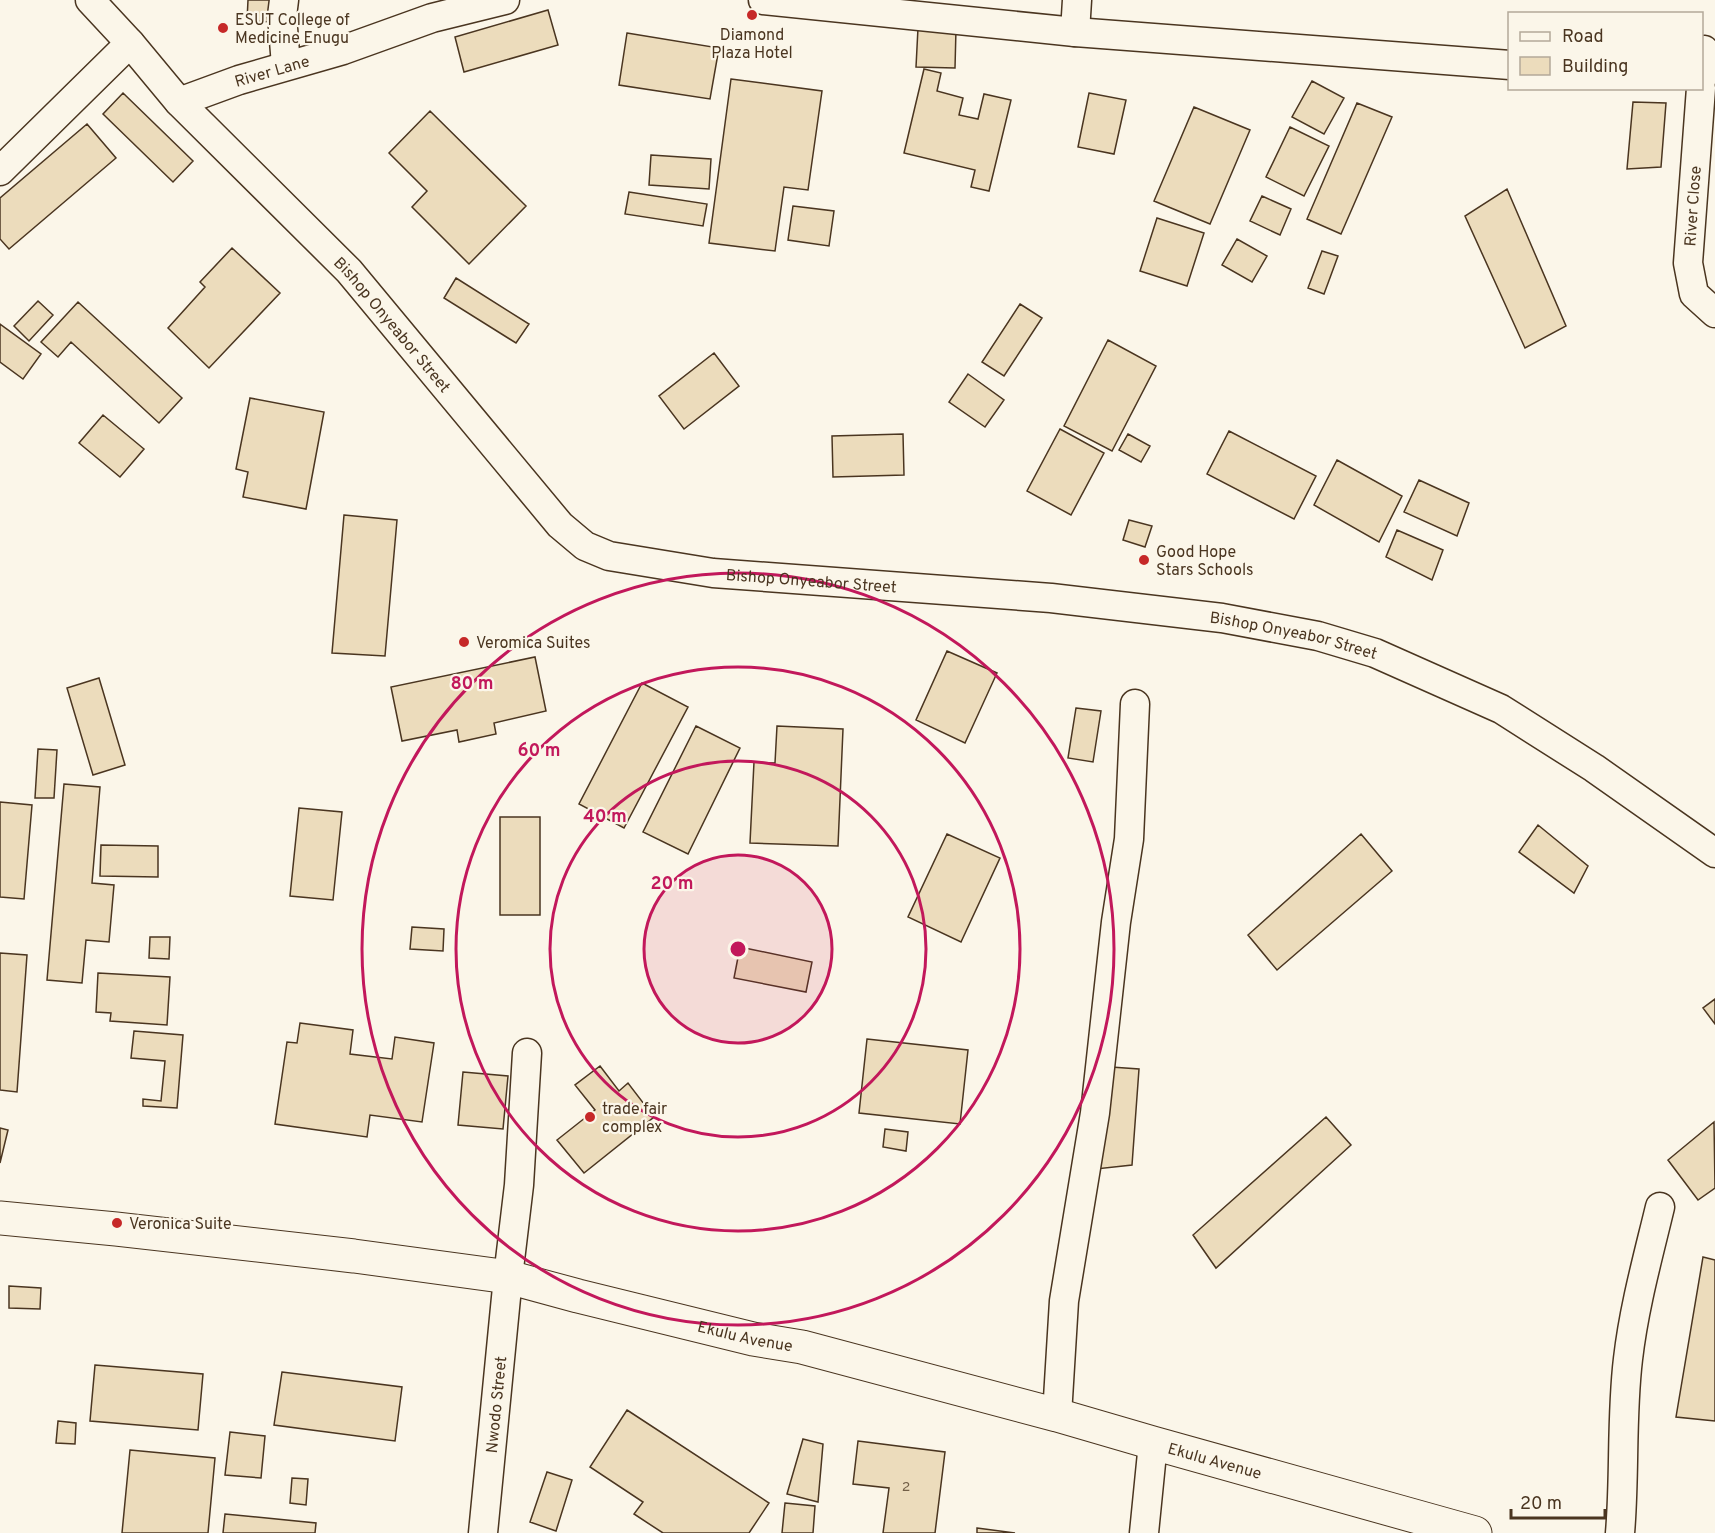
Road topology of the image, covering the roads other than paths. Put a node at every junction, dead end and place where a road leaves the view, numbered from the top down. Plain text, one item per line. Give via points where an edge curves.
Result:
1 (284, 0) edge
2 (505, 0) edge
3 (763, 0) edge
4 (1077, 0) edge
5 (93, 1) edge
6 (433, 9) edge
7 (1075, 32) junction
8 (130, 43) junction
9 (286, 65) junction
10 (1508, 65) edge
11 (1701, 90) edge
12 (179, 102) junction
13 (0, 171) edge
14 (1715, 313) edge
15 (1135, 704) dead end
16 (1715, 853) edge
17 (527, 1053) dead end
18 (1660, 1207) dead end
19 (0, 1218) edge
20 (508, 1277) junction
21 (1057, 1414) junction
22 (1153, 1443) junction
23 (483, 1533) edge
24 (1144, 1533) edge
25 (1475, 1533) edge
26 (1620, 1533) edge

1 - 9 street
2 - 6 street, River Lane
3 - 7 street
4 - 7 street
5 - 8 street, Bishop Onyeabor Street
6 - 9 street, River Lane via 343,50
7 - 10 street
8 - 12 street, Bishop Onyeabor Street
8 - 13 street
9 - 12 street, River Lane
11 - 14 street, River Close via 1688,263 1694,294
12 - 16 street, Bishop Onyeabor Street via 349,271 560,525 585,546 609,556 712,573 1051,598 1222,618 1318,636 1375,653 1501,710 1594,768
15 - 21 street via 1129,839 1095,1113 1064,1301
17 - 20 street, Nwodo Street via 519,1185
18 - 26 street via 1640,1287 1628,1359
19 - 20 main road, Ekulu Avenue via 116,1228
20 - 21 main road, Ekulu Avenue via 742,1336 802,1347
20 - 23 street, Nwodo Street
21 - 22 main road, Ekulu Avenue
22 - 24 street
22 - 25 main road, Ekulu Avenue

